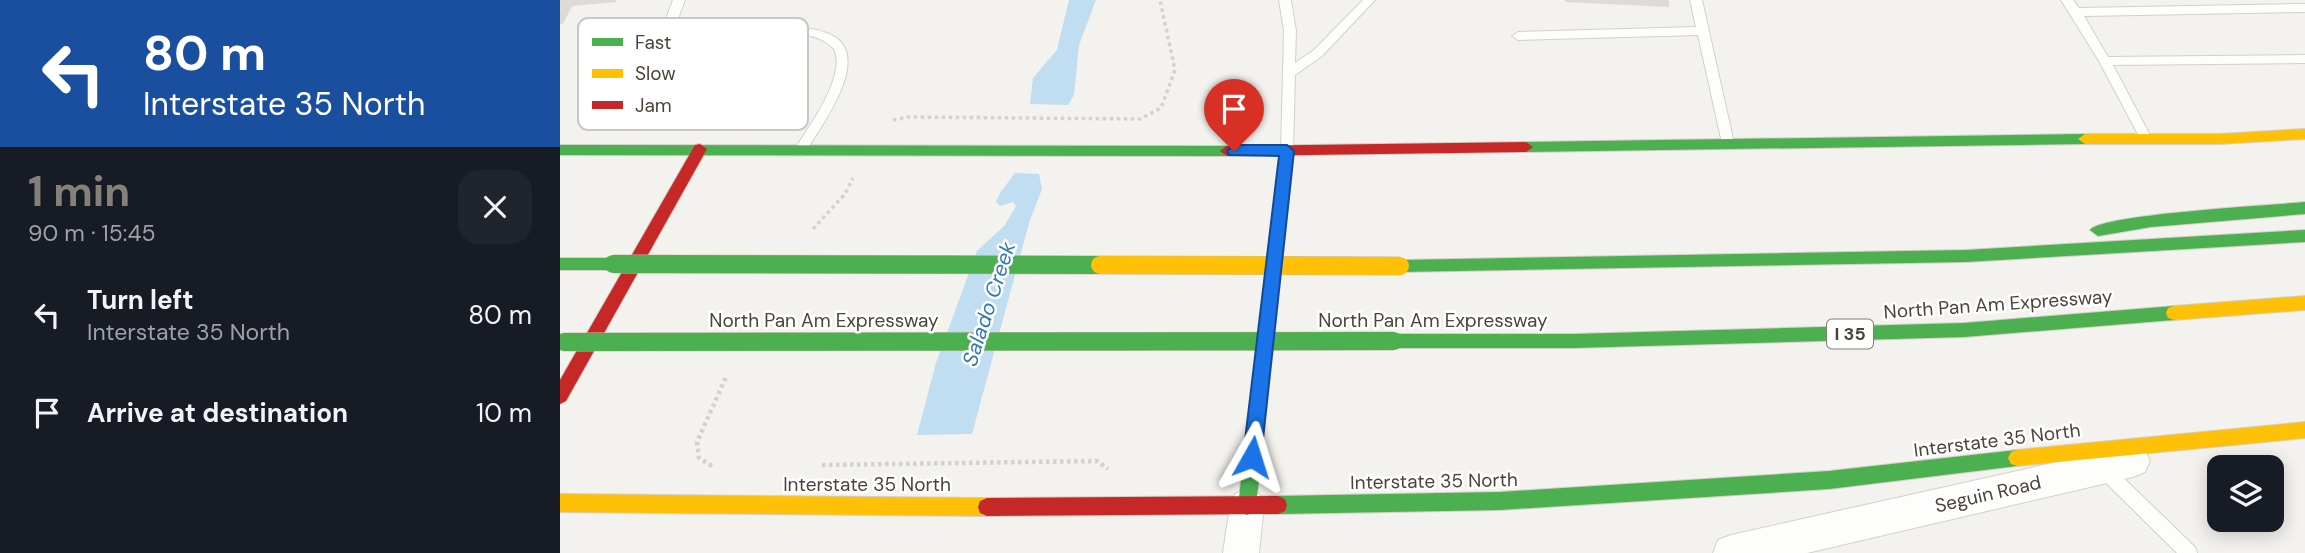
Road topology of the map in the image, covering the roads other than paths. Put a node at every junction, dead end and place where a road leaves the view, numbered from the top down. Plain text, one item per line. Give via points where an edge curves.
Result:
1 (679, 0) edge
2 (1284, 0) edge
3 (1369, 0) edge
4 (1696, 0) edge
5 (2067, 0) edge
6 (2305, 8) edge
7 (2076, 12) junction
8 (673, 18) edge
9 (1703, 32) junction
10 (808, 34) edge
11 (1518, 36) dead end
12 (2305, 59) edge
13 (2105, 61) junction
14 (1289, 73) junction
15 (2305, 134) edge
16 (2146, 139) junction
17 (1728, 143) junction
18 (701, 149) junction
19 (560, 150) edge
20 (800, 151) junction
21 (1287, 151) junction
22 (2305, 208) edge
23 (2305, 236) edge
24 (1937, 257) junction
25 (560, 264) edge
26 (2305, 303) edge
27 (562, 342) edge
28 (560, 396) edge
29 (2305, 430) edge
30 (2246, 435) joint
31 (2095, 459) junction
32 (560, 503) edge
33 (1247, 506) junction
34 (1241, 553) edge
35 (1731, 553) edge
36 (2189, 553) edge

1 - 8 lane
2 - 14 lane via 1290,31
3 - 14 lane via 1318,53
4 - 9 lane
5 - 7 lane
6 - 7 lane
7 - 13 lane
9 - 11 lane
9 - 17 lane
10 - 20 lane via 836,44 843,53 843,66
12 - 13 lane
13 - 16 lane
14 - 21 lane
15 - 16 main road
16 - 17 main road
17 - 21 main road
18 - 19 main road
18 - 20 main road
18 - 28 main road
20 - 21 main road
21 - 33 main road
22 - 24 main road via 2151,221
23 - 24 main road via 2177,247
24 - 25 main road, bridge via 1400,266
26 - 27 main road, North Pan Am Expressway / I 35, bridge via 1964,330 1587,341
29 - 30 main road
30 - 31 street, Seguin Road
31 - 33 main road, Interstate 35 North via 1500,501
31 - 35 street, Seguin Road
31 - 36 lane
32 - 33 main road, Interstate 35 North
33 - 34 street

